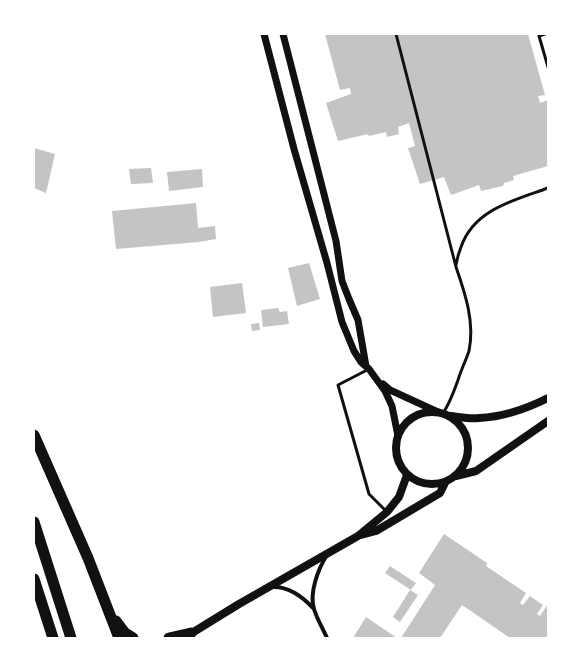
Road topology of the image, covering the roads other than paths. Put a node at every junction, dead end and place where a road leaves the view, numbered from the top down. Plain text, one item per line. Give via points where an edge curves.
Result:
1 (264, 34) edge
2 (283, 34) edge
3 (396, 34) edge
4 (545, 34) edge
5 (548, 67) edge
6 (548, 188) edge
7 (456, 267) junction
8 (368, 367) junction
9 (376, 378) junction
10 (548, 398) edge
11 (444, 414) junction
12 (548, 421) edge
13 (34, 435) edge
14 (398, 436) junction
15 (408, 475) junction
16 (456, 477) junction
17 (445, 482) junction
18 (387, 512) junction
19 (34, 522) edge
20 (358, 536) junction
21 (329, 553) junction
22 (34, 579) edge
23 (269, 587) junction
24 (314, 609) junction
25 (109, 611) junction
26 (188, 636) edge
27 (53, 638) edge
28 (71, 638) edge
29 (119, 638) edge
30 (133, 638) edge
31 (169, 638) edge
32 (327, 638) edge

1 - 8 street via 342,322 354,351
2 - 8 street via 336,241 342,280 358,320
3 - 7 lane
4 - 5 lane via 539,36
6 - 7 lane via 490,211 472,226 461,246
7 - 11 lane via 469,311 470,333 468,351
8 - 9 street
8 - 18 lane via 338,385 368,494
9 - 11 street via 390,390
9 - 14 street via 392,406
10 - 11 main road via 529,408 501,415 478,418
11 - 14 main road via 425,412 414,417 404,425
11 - 16 main road via 459,423 466,433 469,445 468,457
12 - 16 main road via 476,471
13 - 25 highway
14 - 15 main road via 397,457
15 - 17 main road via 425,484
15 - 18 main road via 400,497
16 - 17 main road
17 - 20 main road via 440,493 376,531
18 - 20 main road
19 - 28 highway
20 - 21 main road
21 - 23 main road
21 - 24 street via 314,585
22 - 27 highway
23 - 24 street via 287,588
23 - 26 main road
24 - 32 street
25 - 29 highway
25 - 30 highway
26 - 31 highway

